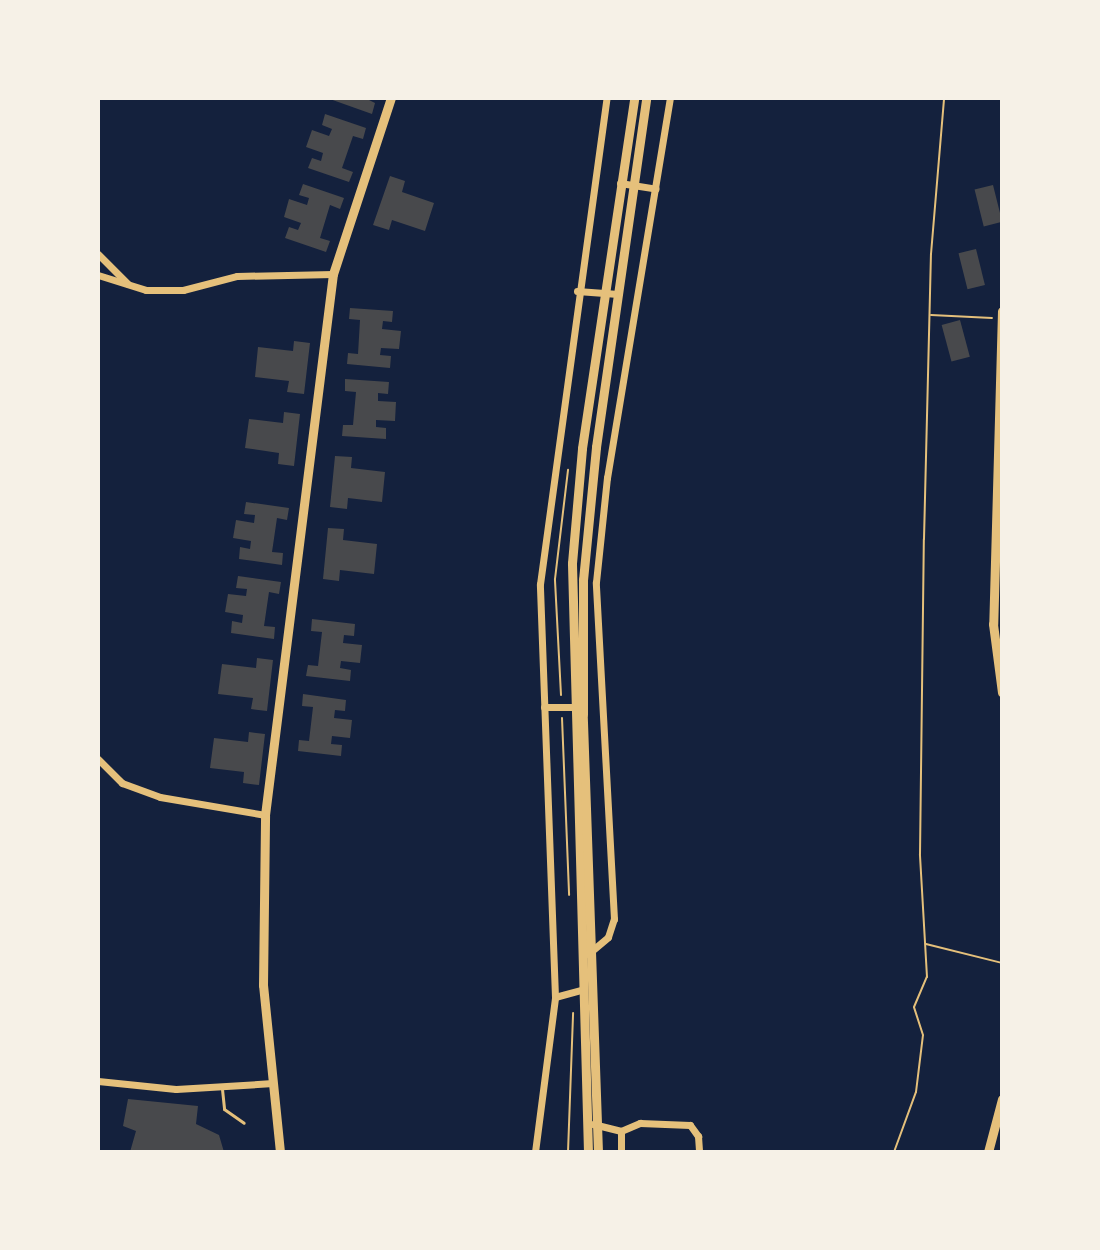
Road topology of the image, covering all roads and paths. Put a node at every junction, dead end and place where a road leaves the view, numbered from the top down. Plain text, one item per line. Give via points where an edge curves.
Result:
1 (391, 98) edge
2 (607, 98) edge
3 (634, 98) edge
4 (646, 98) edge
5 (670, 98) edge
6 (944, 98) edge
7 (620, 183) junction
8 (632, 185) junction
9 (656, 189) junction
10 (98, 254) edge
11 (333, 274) junction
12 (98, 275) edge
13 (129, 285) junction
14 (577, 291) junction
15 (605, 294) junction
16 (618, 294) junction
17 (1002, 311) edge
18 (930, 315) junction
19 (1001, 318) edge
20 (1000, 458) edge
21 (578, 580) junction
22 (596, 582) junction
23 (1002, 692) edge
24 (544, 707) junction
25 (578, 707) junction
26 (99, 762) edge
27 (265, 815) junction
28 (925, 943) junction
29 (588, 955) junction
30 (1002, 963) edge
31 (589, 987) junction
32 (555, 997) junction
33 (98, 1081) edge
34 (273, 1083) junction
35 (222, 1089) junction
36 (1002, 1099) edge
37 (244, 1123) dead end
38 (592, 1124) junction
39 (621, 1131) junction
40 (280, 1152) edge
41 (535, 1152) edge
42 (588, 1152) edge
43 (598, 1152) edge
44 (621, 1152) edge
45 (699, 1152) edge
46 (894, 1152) edge
47 (988, 1152) edge

1 - 11 street
2 - 14 street
3 - 7 street
4 - 8 street
5 - 9 street
6 - 18 path
7 - 8 street
7 - 15 street
8 - 9 street
8 - 16 street
9 - 22 street via 607,478
10 - 13 street
11 - 13 street via 237,276 183,290
11 - 27 street
12 - 13 street
14 - 15 street
14 - 24 street via 540,584
15 - 16 street
15 - 21 street via 582,448
16 - 21 street
17 - 19 street
18 - 19 path
18 - 28 path via 920,854
19 - 20 street
20 - 23 street via 993,624
21 - 22 street
21 - 25 street
22 - 29 street via 614,919 608,937
24 - 25 street
24 - 32 street
25 - 29 street
26 - 27 street via 122,783 160,797
27 - 34 street via 263,985
28 - 30 path
28 - 46 path via 927,977 914,1007 923,1052 916,1092
29 - 31 street
31 - 32 street
31 - 38 street
32 - 41 street
33 - 35 street
34 - 35 street
34 - 40 street
35 - 37 lane via 224,1109
36 - 47 street
38 - 39 street
38 - 42 street
38 - 43 street
39 - 44 street
39 - 45 street via 640,1123 690,1125 698,1136

